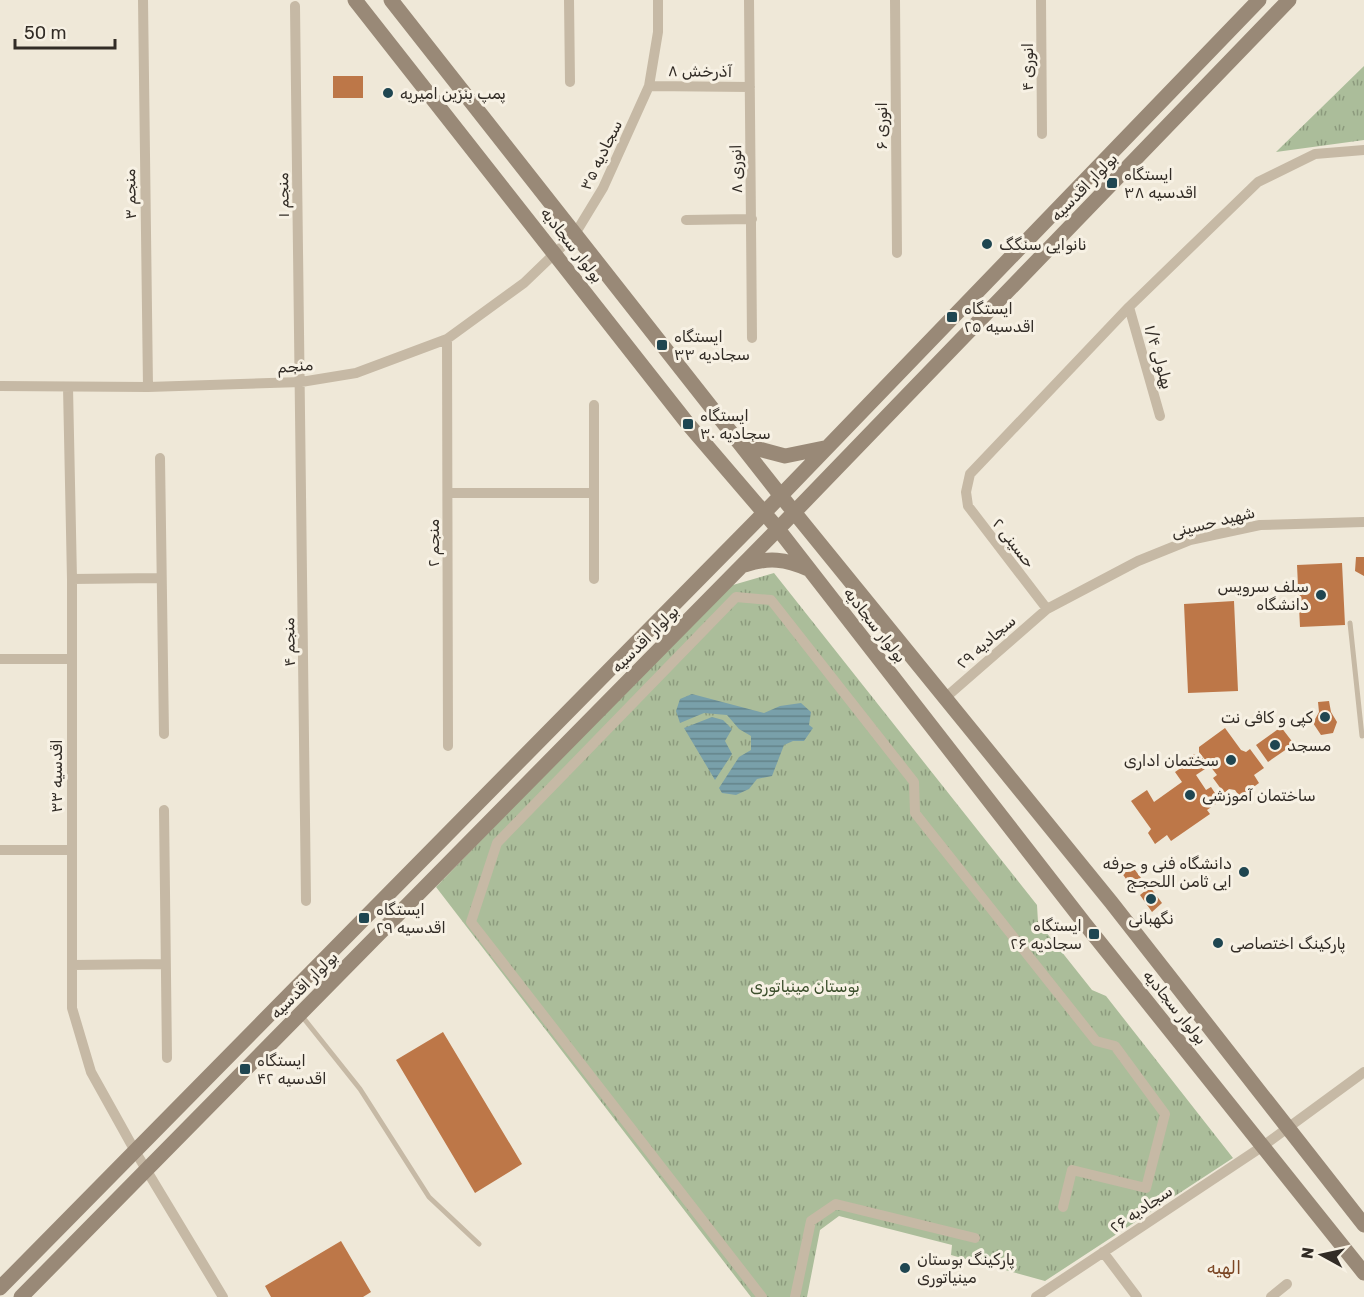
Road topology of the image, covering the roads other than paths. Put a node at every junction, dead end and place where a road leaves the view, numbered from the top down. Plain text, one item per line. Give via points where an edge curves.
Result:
1 (143, 0) edge
2 (355, 0) edge
3 (391, 0) edge
4 (569, 0) edge
5 (658, 0) edge
6 (750, 0) edge
7 (895, 0) edge
8 (1041, 0) edge
9 (1259, 0) edge
10 (1289, 0) edge
11 (295, 6) dead end
12 (570, 82) dead end
13 (649, 86) junction
14 (750, 87) junction
15 (1042, 134) dead end
16 (1364, 150) edge
17 (752, 219) junction
18 (686, 220) dead end
19 (575, 234) junction
20 (897, 253) dead end
21 (556, 254) junction
22 (1129, 306) junction
23 (752, 338) dead end
24 (447, 339) junction
25 (301, 382) junction
26 (0, 386) edge
27 (68, 387) junction
28 (148, 387) junction
29 (594, 405) dead end
30 (1160, 416) dead end
31 (740, 444) junction
32 (827, 447) junction
33 (159, 458) dead end
34 (448, 493) junction
35 (594, 493) junction
36 (781, 496) junction
37 (795, 512) junction
38 (764, 513) junction
39 (1364, 522) edge
40 (778, 529) junction
41 (742, 566) junction
42 (810, 570) junction
43 (162, 578) junction
44 (72, 579) junction
45 (594, 579) dead end
46 (1047, 609) junction
47 (1350, 623) dead end
48 (0, 659) edge
49 (72, 659) junction
50 (945, 698) junction
51 (164, 734) dead end
52 (1362, 736) dead end
53 (448, 746) dead end
54 (164, 810) dead end
55 (0, 850) edge
56 (71, 850) junction
57 (306, 901) dead end
58 (165, 964) junction
59 (72, 965) junction
60 (300, 1014) junction
61 (167, 1058) dead end
62 (1364, 1072) edge
63 (1289, 1127) junction
64 (1263, 1146) junction
65 (135, 1151) junction
66 (146, 1170) junction
67 (1063, 1207) dead end
68 (1364, 1224) edge
69 (975, 1238) dead end
70 (480, 1244) dead end
71 (1103, 1252) junction
72 (1364, 1274) edge
73 (1287, 1284) dead end
74 (0, 1288) edge
75 (21, 1297) edge
76 (223, 1297) edge
77 (762, 1297) edge
78 (795, 1297) edge
79 (1036, 1297) edge
80 (1137, 1297) edge
81 (1271, 1297) edge

1 - 28 street, منجم ۳
2 - 21 main road, بولوار سجادیه
3 - 19 main road, بولوار سجادیه
4 - 12 street
5 - 13 street, سجادیه ۳۵ via 658,32
6 - 14 street, انوری ۸
7 - 20 street, انوری ۶
8 - 15 street, انوری ۴
9 - 32 main road, بولوار اقدسیه
10 - 37 main road, بولوار اقدسیه
11 - 25 street, منجم ۱
13 - 14 street, آذرخش ۸
13 - 19 street, سجادیه ۳۵ via 603,188
14 - 17 street, انوری ۸
16 - 22 street via 1315,154 1258,182
17 - 18 street
17 - 23 street, انوری ۸
19 - 21 street, سجادیه ۳۵
19 - 31 main road, بولوار سجادیه
21 - 24 street, منجم
21 - 38 main road, بولوار سجادیه via 688,424
22 - 30 street, بهلولی ۱/۴
22 - 46 street, حسینی ۲ via 970,474 968,506
24 - 25 street, منجم via 356,373
24 - 34 street, منجم ۲
25 - 28 street, منجم
25 - 57 street, منجم ۴
26 - 27 street, منجم
27 - 28 street, منجم
27 - 44 street, اقدسیه ۳۳
29 - 35 street
31 - 32 main road via 785,456
31 - 36 main road, بولوار سجادیه
32 - 36 main road, بولوار اقدسیه
33 - 43 street
34 - 35 street
34 - 53 street, منجم ۲
35 - 45 street
36 - 37 main road, بولوار سجادیه
36 - 38 main road, بولوار اقدسیه
37 - 40 main road, بولوار اقدسیه
37 - 50 main road, بولوار سجادیه
38 - 40 main road, بولوار سجادیه
38 - 65 main road, بولوار اقدسیه
39 - 46 street, شهید حسینی via 1260,525 1190,540 1138,561
40 - 41 main road, بولوار اقدسیه
40 - 42 main road, بولوار سجادیه
41 - 42 main road via 773,559
41 - 60 main road, بولوار اقدسیه
42 - 64 main road, بولوار سجادیه
43 - 44 street
43 - 51 street
44 - 49 street, اقدسیه ۳۳
46 - 50 street, سجادیه ۲۹
47 - 52 lane
48 - 49 street
49 - 56 street, اقدسیه ۳۳
50 - 63 main road, بولوار سجادیه
54 - 58 street
55 - 56 street
56 - 59 street, اقدسیه ۳۳
58 - 59 street
58 - 61 street
59 - 65 street, اقدسیه ۳۳ via 72,1008 91,1072
60 - 66 main road, بولوار اقدسیه
60 - 70 lane via 360,1089 429,1197
62 - 63 street, سجادیه ۲۶
63 - 64 street, سجادیه ۲۶
63 - 68 main road, بولوار سجادیه
64 - 71 street, سجادیه ۲۶
64 - 72 main road, بولوار سجادیه
65 - 66 street, اقدسیه ۳۳
65 - 74 main road, بولوار اقدسیه
66 - 75 main road, بولوار اقدسیه
66 - 76 street, اقدسیه ۳۳
67 - 77 street via 1072,1170 1146,1188 1165,1114 1115,1046 1096,1041 915,813 914,782 771,600 736,597 497,843 471,922
69 - 78 street via 836,1204 811,1221
71 - 79 street, سجادیه ۲۶
71 - 80 street
73 - 81 street

